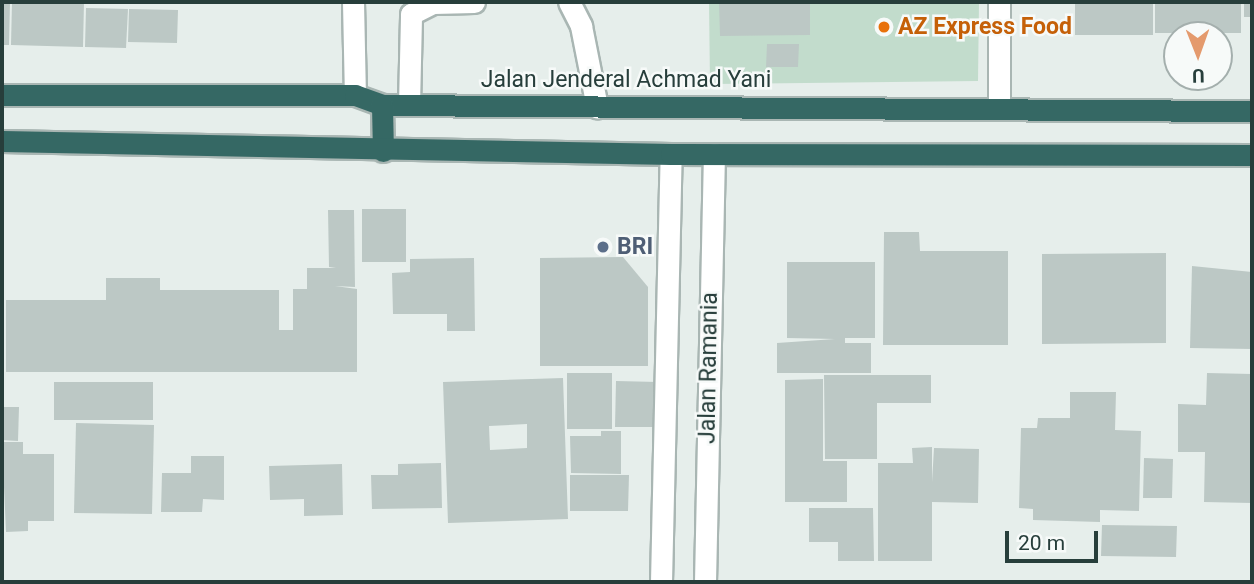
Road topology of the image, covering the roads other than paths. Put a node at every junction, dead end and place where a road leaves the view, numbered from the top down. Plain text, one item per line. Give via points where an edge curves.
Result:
1 (353, 2) edge
2 (474, 2) edge
3 (569, 2) edge
4 (999, 2) edge
5 (2, 95) edge
6 (355, 95) junction
7 (382, 105) junction
8 (409, 105) junction
9 (597, 107) junction
10 (999, 109) junction
11 (1252, 111) edge
12 (2, 141) edge
13 (383, 151) junction
14 (670, 154) junction
15 (714, 154) junction
16 (1252, 155) edge
17 (661, 582) edge
18 (705, 582) edge

1 - 6 street
2 - 8 street via 433,3 411,13
3 - 9 street via 581,26
4 - 10 street
5 - 6 highway, Jalan Jenderal Achmad Yani
6 - 7 highway, Jalan Jenderal Achmad Yani
7 - 8 highway, Jalan Jenderal Achmad Yani
7 - 13 highway
8 - 9 highway, Jalan Jenderal Achmad Yani
9 - 10 highway, Jalan Jenderal Achmad Yani
10 - 11 highway, Jalan Jenderal Achmad Yani
12 - 13 highway
13 - 14 highway
14 - 15 highway
14 - 17 street, Jalan Ramania
15 - 16 highway
15 - 18 street, Jalan Ramania

